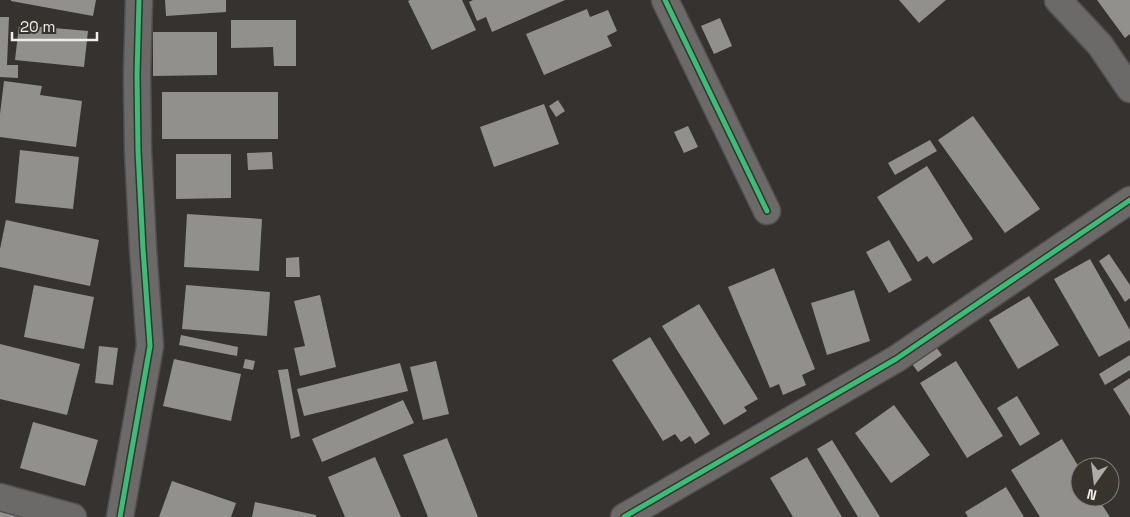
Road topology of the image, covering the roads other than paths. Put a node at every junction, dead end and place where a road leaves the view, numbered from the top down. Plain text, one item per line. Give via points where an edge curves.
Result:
1 (139, 0) edge
2 (665, 0) edge
3 (1058, 0) edge
4 (1130, 89) edge
5 (1130, 200) edge
6 (767, 211) dead end
7 (0, 497) edge
8 (73, 517) edge
9 (120, 517) edge
10 (624, 517) edge

1 - 9 street via 138,151 150,346
2 - 6 street
3 - 4 street via 1100,45
5 - 10 street via 896,359
7 - 8 street

